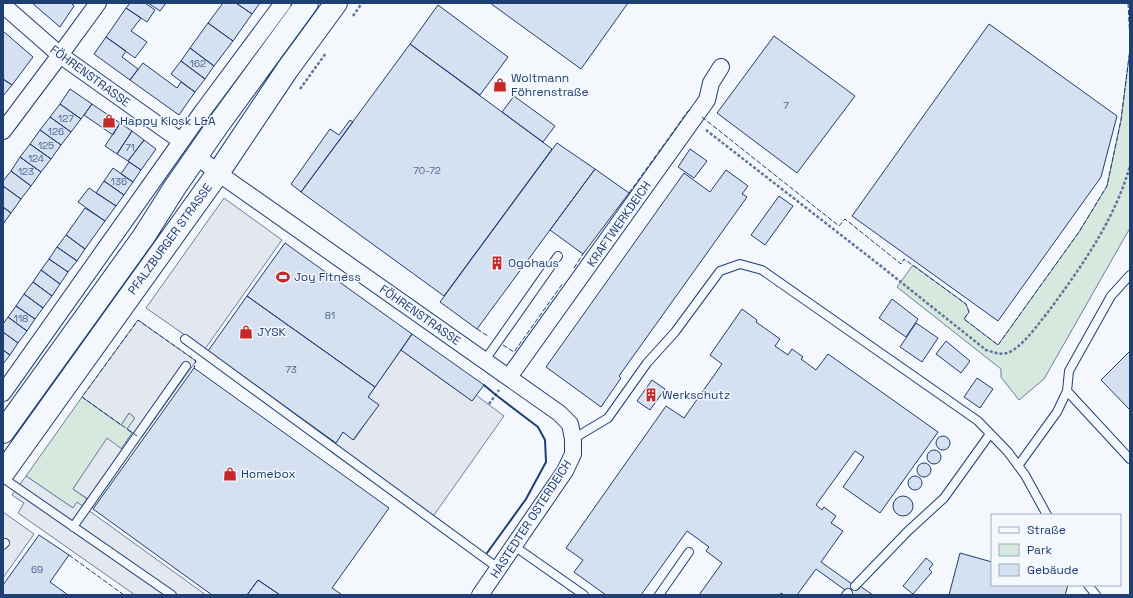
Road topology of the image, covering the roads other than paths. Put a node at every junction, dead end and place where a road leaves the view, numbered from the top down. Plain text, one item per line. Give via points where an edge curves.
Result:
1 (98, 3) edge
2 (283, 3) edge
3 (307, 3) edge
4 (336, 3) edge
5 (3, 5) edge
6 (60, 55) junction
7 (721, 67) dead end
8 (3, 131) edge
9 (181, 141) junction
10 (197, 156) junction
11 (218, 173) junction
12 (558, 256) dead end
13 (1130, 275) edge
14 (185, 339) dead end
15 (485, 360) junction
16 (186, 366) dead end
17 (509, 377) junction
18 (1067, 391) junction
19 (3, 392) edge
20 (3, 432) edge
21 (990, 434) junction
22 (573, 439) junction
23 (1130, 459) edge
24 (1018, 466) junction
25 (3, 473) edge
26 (3, 478) edge
27 (1046, 514) edge
28 (73, 527) junction
29 (514, 546) junction
30 (689, 552) dead end
31 (498, 568) junction
32 (855, 586) dead end
33 (1089, 586) edge
34 (172, 595) edge
35 (480, 595) edge
36 (584, 595) edge
37 (659, 595) edge
38 (1096, 595) edge

1 - 6 street
2 - 9 street
3 - 10 main road, PFALZBURGER STRASSE
4 - 11 main road, PFALZBURGER STRASSE via 287,70
5 - 6 street, FÖHRENSTRASSE
6 - 8 street
6 - 9 street, FÖHRENSTRASSE
7 - 17 street, KRAFTWERKDEICH via 711,83 707,100
9 - 19 street
10 - 11 street, FÖHRENSTRASSE
10 - 20 main road, PFALZBURGER STRASSE via 144,236
11 - 15 street, FÖHRENSTRASSE
11 - 25 main road, PFALZBURGER STRASSE
12 - 15 lane
13 - 18 lane via 1111,296 1069,371
14 - 31 lane
15 - 17 street, FÖHRENSTRASSE
16 - 28 lane
17 - 22 street, FÖHRENSTRASSE via 559,413 570,424
18 - 23 lane
18 - 24 lane via 1057,412
21 - 22 lane via 978,421 762,270 740,264 720,271 675,332 647,363 608,418
21 - 24 lane
21 - 32 lane via 944,498
22 - 29 street, HASTEDTER OSTERDEICH via 573,454 565,471
24 - 27 lane
26 - 28 lane
28 - 34 lane
29 - 31 street, HASTEDTER OSTERDEICH
29 - 36 lane
30 - 37 lane
31 - 35 street, HASTEDTER OSTERDEICH
33 - 38 lane

